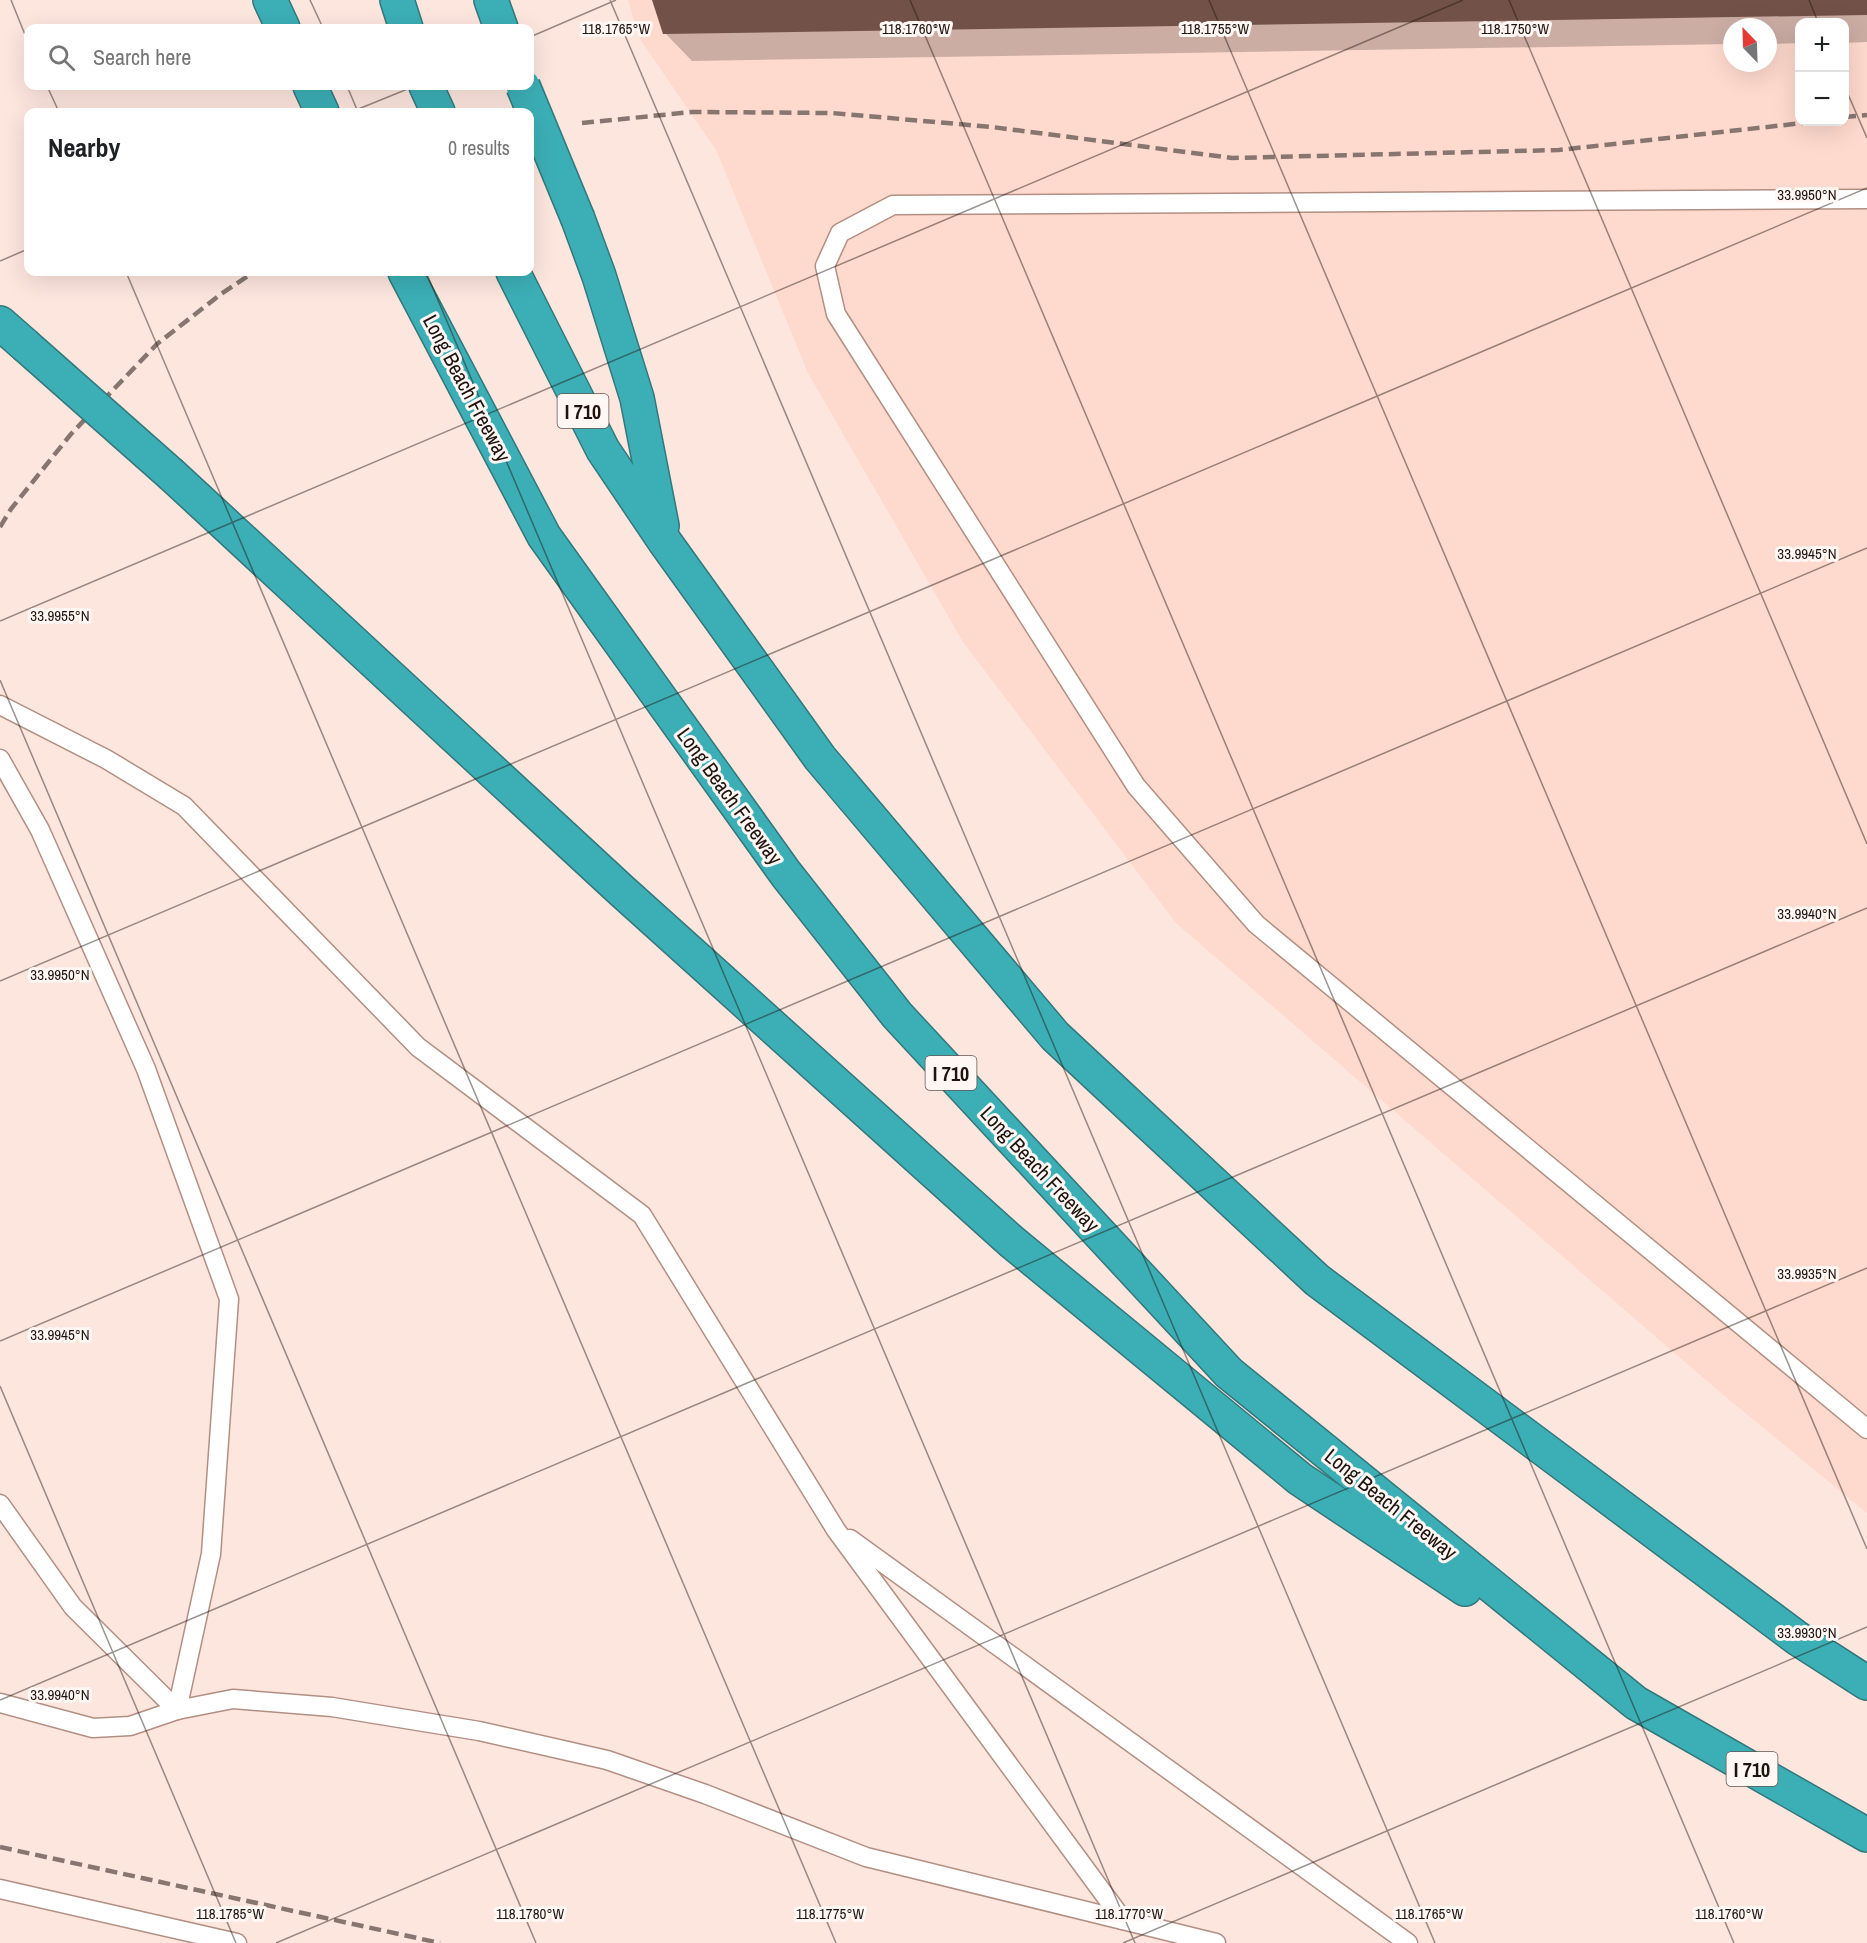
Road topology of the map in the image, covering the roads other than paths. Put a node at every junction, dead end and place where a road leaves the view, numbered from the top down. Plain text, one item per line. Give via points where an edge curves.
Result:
1 (397, 0) edge
2 (491, 0) edge
3 (405, 24) edge
4 (500, 24) edge
5 (312, 90) edge
6 (428, 90) edge
7 (525, 90) edge
8 (320, 108) edge
9 (436, 108) edge
10 (532, 108) edge
11 (534, 113) edge
12 (1867, 199) edge
13 (407, 276) edge
14 (515, 276) edge
15 (0, 323) edge
16 (665, 542) junction
17 (0, 705) edge
18 (0, 759) edge
19 (1866, 1427) edge
20 (0, 1504) edge
21 (836, 1530) junction
22 (1867, 1683) edge
23 (0, 1703) edge
24 (1636, 1703) junction
25 (177, 1710) junction
26 (1867, 1835) edge
27 (0, 1888) edge
28 (1123, 1920) junction
29 (237, 1943) edge
30 (1216, 1943) edge
31 (1408, 1943) edge

1 - 3 highway
2 - 4 highway
5 - 8 highway
6 - 9 highway
7 - 10 highway, bridge
11 - 16 highway, bridge via 599,276 637,398
12 - 19 lane via 893,205 840,233 825,266 836,314 1136,786 1256,924
13 - 24 highway, Long Beach Freeway / I 710 via 544,536 786,874 897,1015 1229,1373
14 - 16 highway, I 710 via 603,450
15 - 24 highway, bridge via 172,475 622,891 1012,1242 1300,1479
16 - 22 highway, I 710 via 820,758 1055,1036 1317,1280 1797,1638
17 - 21 lane via 106,759 184,806 418,1047 642,1215
18 - 25 lane via 40,830 146,1069 230,1299 211,1554
20 - 25 lane via 73,1607
21 - 28 lane
21 - 31 lane
23 - 25 lane via 93,1728 130,1726
24 - 26 highway, Long Beach Freeway / I 710
25 - 28 lane via 233,1699 332,1707 491,1733 607,1760 866,1857
27 - 29 lane
28 - 30 lane

